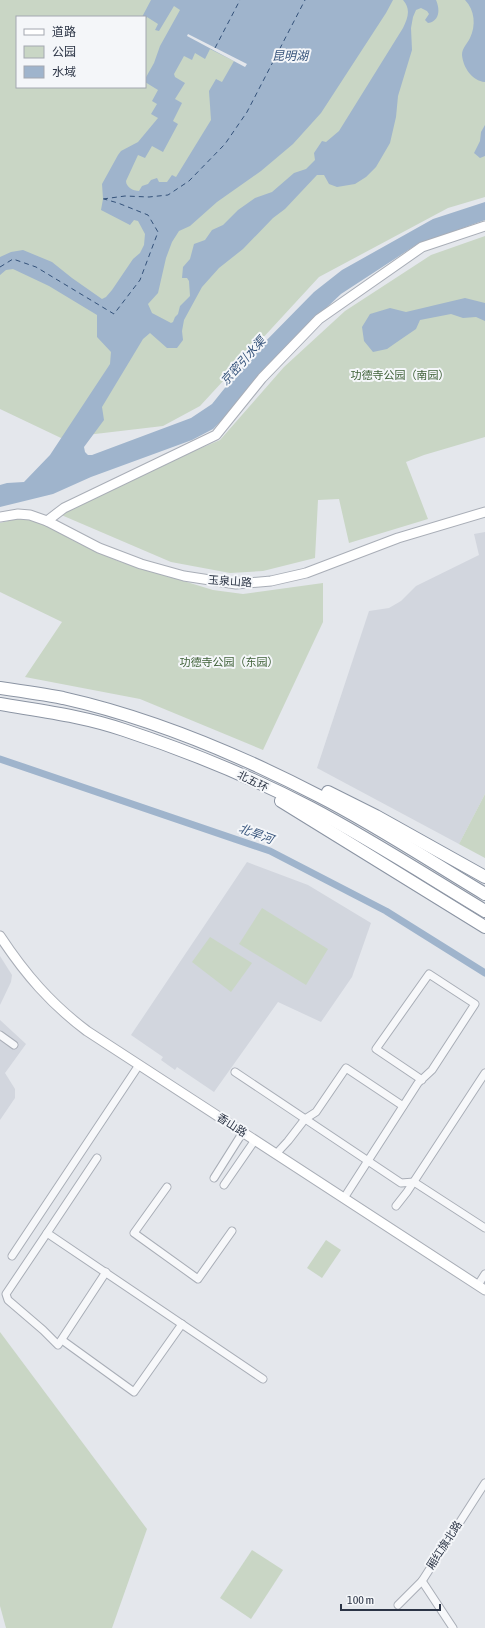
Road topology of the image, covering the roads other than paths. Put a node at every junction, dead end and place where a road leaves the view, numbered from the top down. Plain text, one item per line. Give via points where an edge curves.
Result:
1 (485, 226) edge
2 (485, 512) edge
3 (0, 517) edge
4 (47, 521) junction
5 (0, 688) edge
6 (0, 704) edge
7 (243, 759) junction
8 (226, 767) junction
9 (485, 877) edge
10 (485, 894) edge
11 (485, 911) edge
12 (485, 927) edge
13 (0, 937) edge
14 (0, 1035) edge
15 (14, 1045) dead end
16 (139, 1064) junction
17 (235, 1072) dead end
18 (485, 1073) edge
19 (422, 1080) junction
20 (403, 1106) junction
21 (305, 1119) junction
22 (243, 1132) junction
23 (255, 1140) junction
24 (276, 1154) junction
25 (97, 1158) dead end
26 (367, 1162) junction
27 (214, 1178) dead end
28 (414, 1182) junction
29 (224, 1185) dead end
30 (167, 1187) dead end
31 (344, 1198) junction
32 (396, 1206) dead end
33 (485, 1228) edge
34 (232, 1231) dead end
35 (47, 1232) junction
36 (12, 1256) dead end
37 (106, 1272) junction
38 (485, 1274) edge
39 (481, 1287) edge
40 (182, 1324) junction
41 (62, 1340) junction
42 (263, 1379) dead end
43 (485, 1483) edge
44 (422, 1581) junction
45 (398, 1605) dead end
46 (453, 1628) edge

1 - 4 street via 422,247 319,319 262,378 216,435 64,508
2 - 4 street, 玉泉山路 via 398,538 286,579 236,584 141,564 99,548
3 - 4 street, 玉泉山路 via 30,515
5 - 7 highway, 北五环 via 62,698 127,716 203,742
6 - 8 highway, 北五环 via 60,714 123,729
7 - 9 highway via 319,788 376,816
7 - 10 highway, 北五环 via 319,796
8 - 11 highway, 北五环 via 311,808
8 - 12 highway
13 - 16 street, 香山路 via 43,994 88,1031
14 - 15 street
16 - 22 street, 香山路
16 - 36 street
17 - 21 street
18 - 28 street
19 - 19 street via 432,1070 475,1004 429,974 376,1049
19 - 20 street
20 - 21 street via 346,1068 316,1112
20 - 26 street
21 - 24 street
21 - 26 street
22 - 23 street, 香山路
22 - 27 street
23 - 24 street, 香山路
23 - 29 street
24 - 31 street, 香山路
25 - 35 street
26 - 28 street via 401,1183
26 - 31 street
28 - 32 street
28 - 33 street
30 - 34 street via 134,1233 198,1279
31 - 39 street, 香山路
35 - 37 street
35 - 41 street via 6,1294 8,1300 58,1345
37 - 40 street
37 - 41 street
38 - 39 street
40 - 41 street via 134,1392
40 - 42 street
43 - 44 street, 厢红旗北路
44 - 45 street
44 - 46 street, 厢红旗北路

